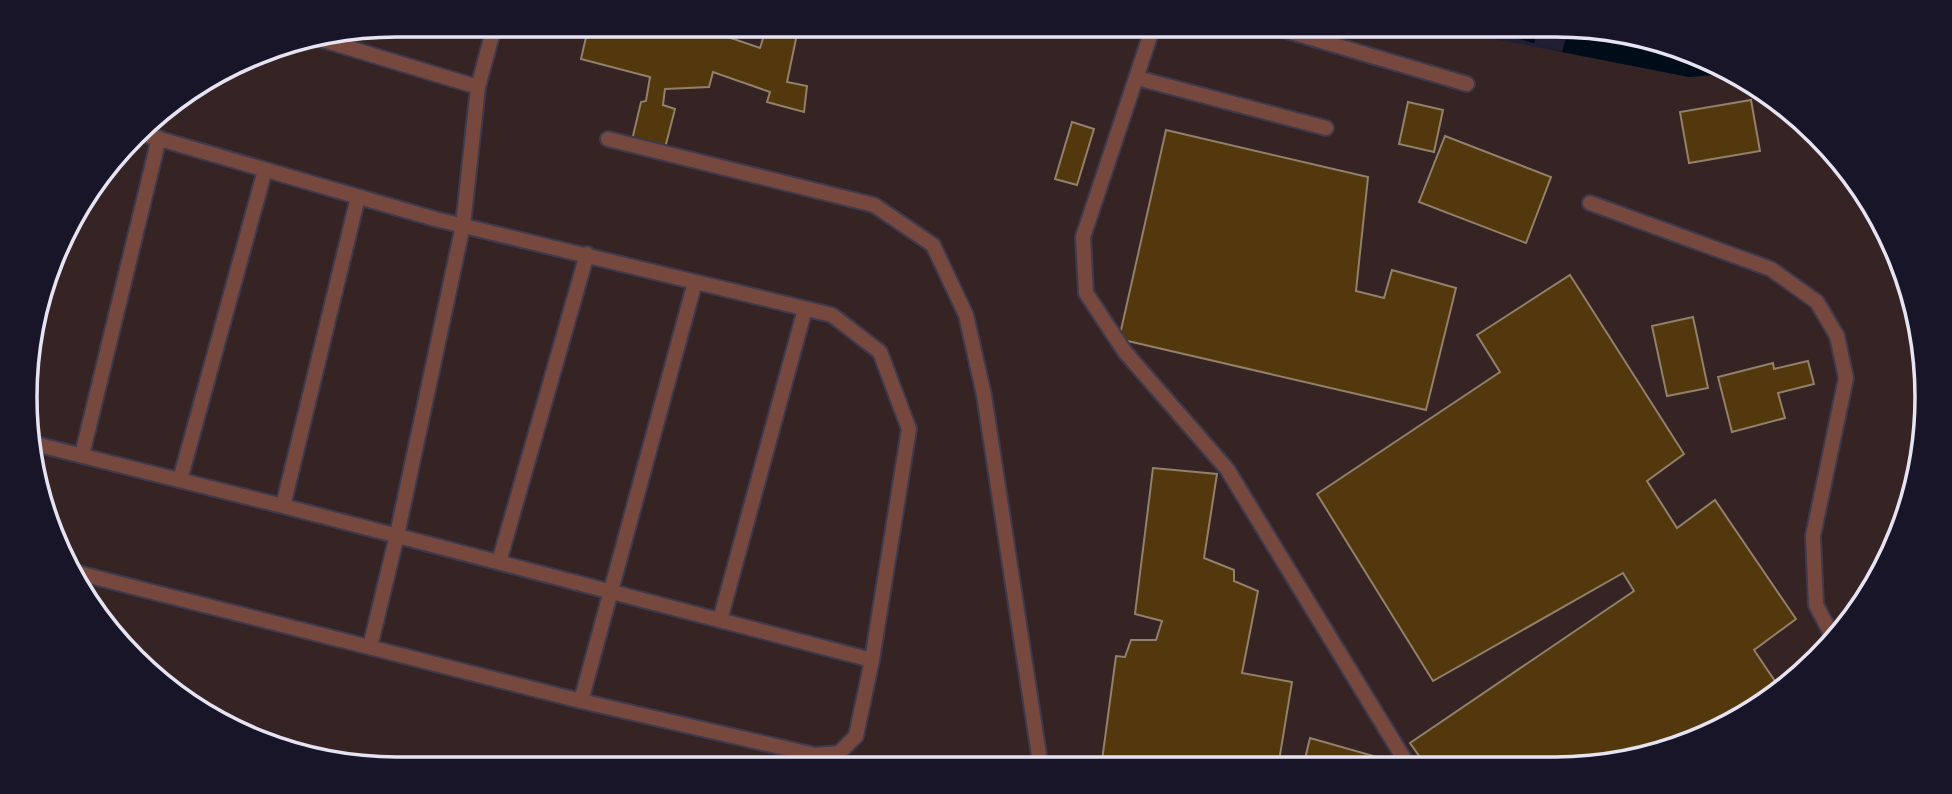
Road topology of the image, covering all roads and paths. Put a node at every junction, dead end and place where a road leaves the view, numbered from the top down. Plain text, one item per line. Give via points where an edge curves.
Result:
1 (491, 37) edge
2 (1150, 37) edge
3 (1306, 37) edge
4 (333, 43) edge
5 (1137, 78) junction
6 (1467, 84) dead end
7 (478, 86) junction
8 (1326, 128) dead end
9 (149, 135) edge
10 (159, 138) junction
11 (608, 139) dead end
12 (265, 170) junction
13 (358, 197) junction
14 (1590, 204) dead end
15 (463, 225) junction
16 (587, 254) junction
17 (695, 282) junction
18 (805, 309) junction
19 (40, 445) edge
20 (82, 455) junction
21 (180, 480) junction
22 (283, 506) junction
23 (397, 535) junction
24 (499, 562) junction
25 (84, 574) edge
26 (610, 591) junction
27 (720, 620) junction
28 (1830, 631) edge
29 (370, 647) junction
30 (872, 660) junction
31 (581, 701) junction
32 (1039, 757) edge
33 (1403, 757) edge

1 - 7 lane
2 - 5 lane
3 - 6 lane
4 - 7 lane
5 - 8 lane
5 - 33 lane via 1083,237 1086,293 1125,352 1227,469
7 - 15 lane
9 - 10 lane
10 - 12 lane
10 - 20 lane
11 - 32 lane via 874,205 933,245 966,315 984,395
12 - 13 lane
12 - 21 lane
13 - 15 lane
13 - 22 lane
14 - 28 lane via 1771,269 1817,302 1837,336 1846,378 1813,536 1816,605
15 - 16 lane
15 - 23 lane
16 - 17 lane
16 - 24 lane
17 - 18 lane
17 - 26 lane
18 - 27 lane
18 - 30 lane via 832,315 880,352 909,429
19 - 20 lane
20 - 21 lane
21 - 22 lane
22 - 23 lane
23 - 24 lane
23 - 29 lane
24 - 26 lane
25 - 29 lane
26 - 27 lane
26 - 31 lane
27 - 30 lane
29 - 31 lane
30 - 31 lane via 856,736 839,753 815,755

